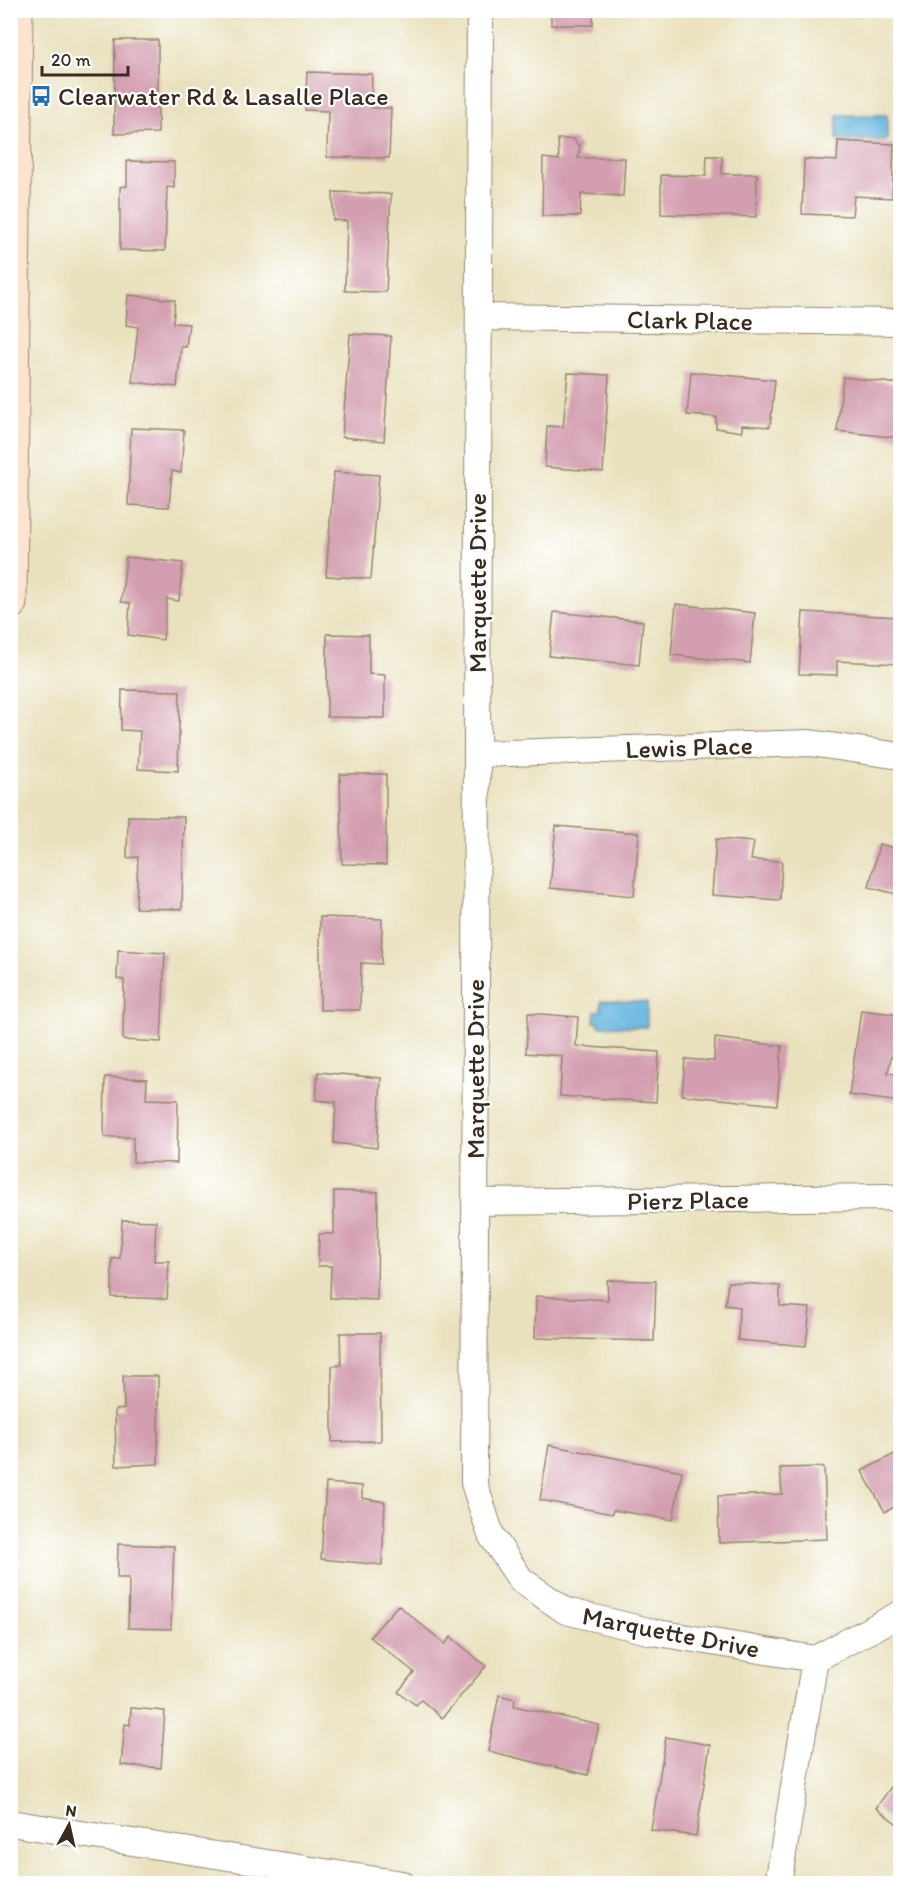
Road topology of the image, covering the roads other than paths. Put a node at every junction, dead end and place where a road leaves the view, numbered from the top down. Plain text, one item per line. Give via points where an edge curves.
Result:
1 (16, 10) edge
2 (480, 10) edge
3 (478, 318) junction
4 (900, 322) edge
5 (10, 603) edge
6 (477, 754) junction
7 (900, 756) edge
8 (900, 1200) edge
9 (475, 1202) junction
10 (900, 1614) edge
11 (815, 1659) junction
12 (10, 1823) edge
13 (402, 1884) edge
14 (778, 1884) edge

1 - 5 street
2 - 3 street, Marquette Drive
3 - 4 street, Clark Place
3 - 6 street, Marquette Drive
6 - 7 street, Lewis Place via 810,743
6 - 9 street, Marquette Drive
8 - 9 street, Pierz Place via 888,1197
9 - 11 street, Marquette Drive via 474,1483 491,1535 521,1580 566,1611 652,1632
10 - 11 street
11 - 14 street
12 - 13 street

